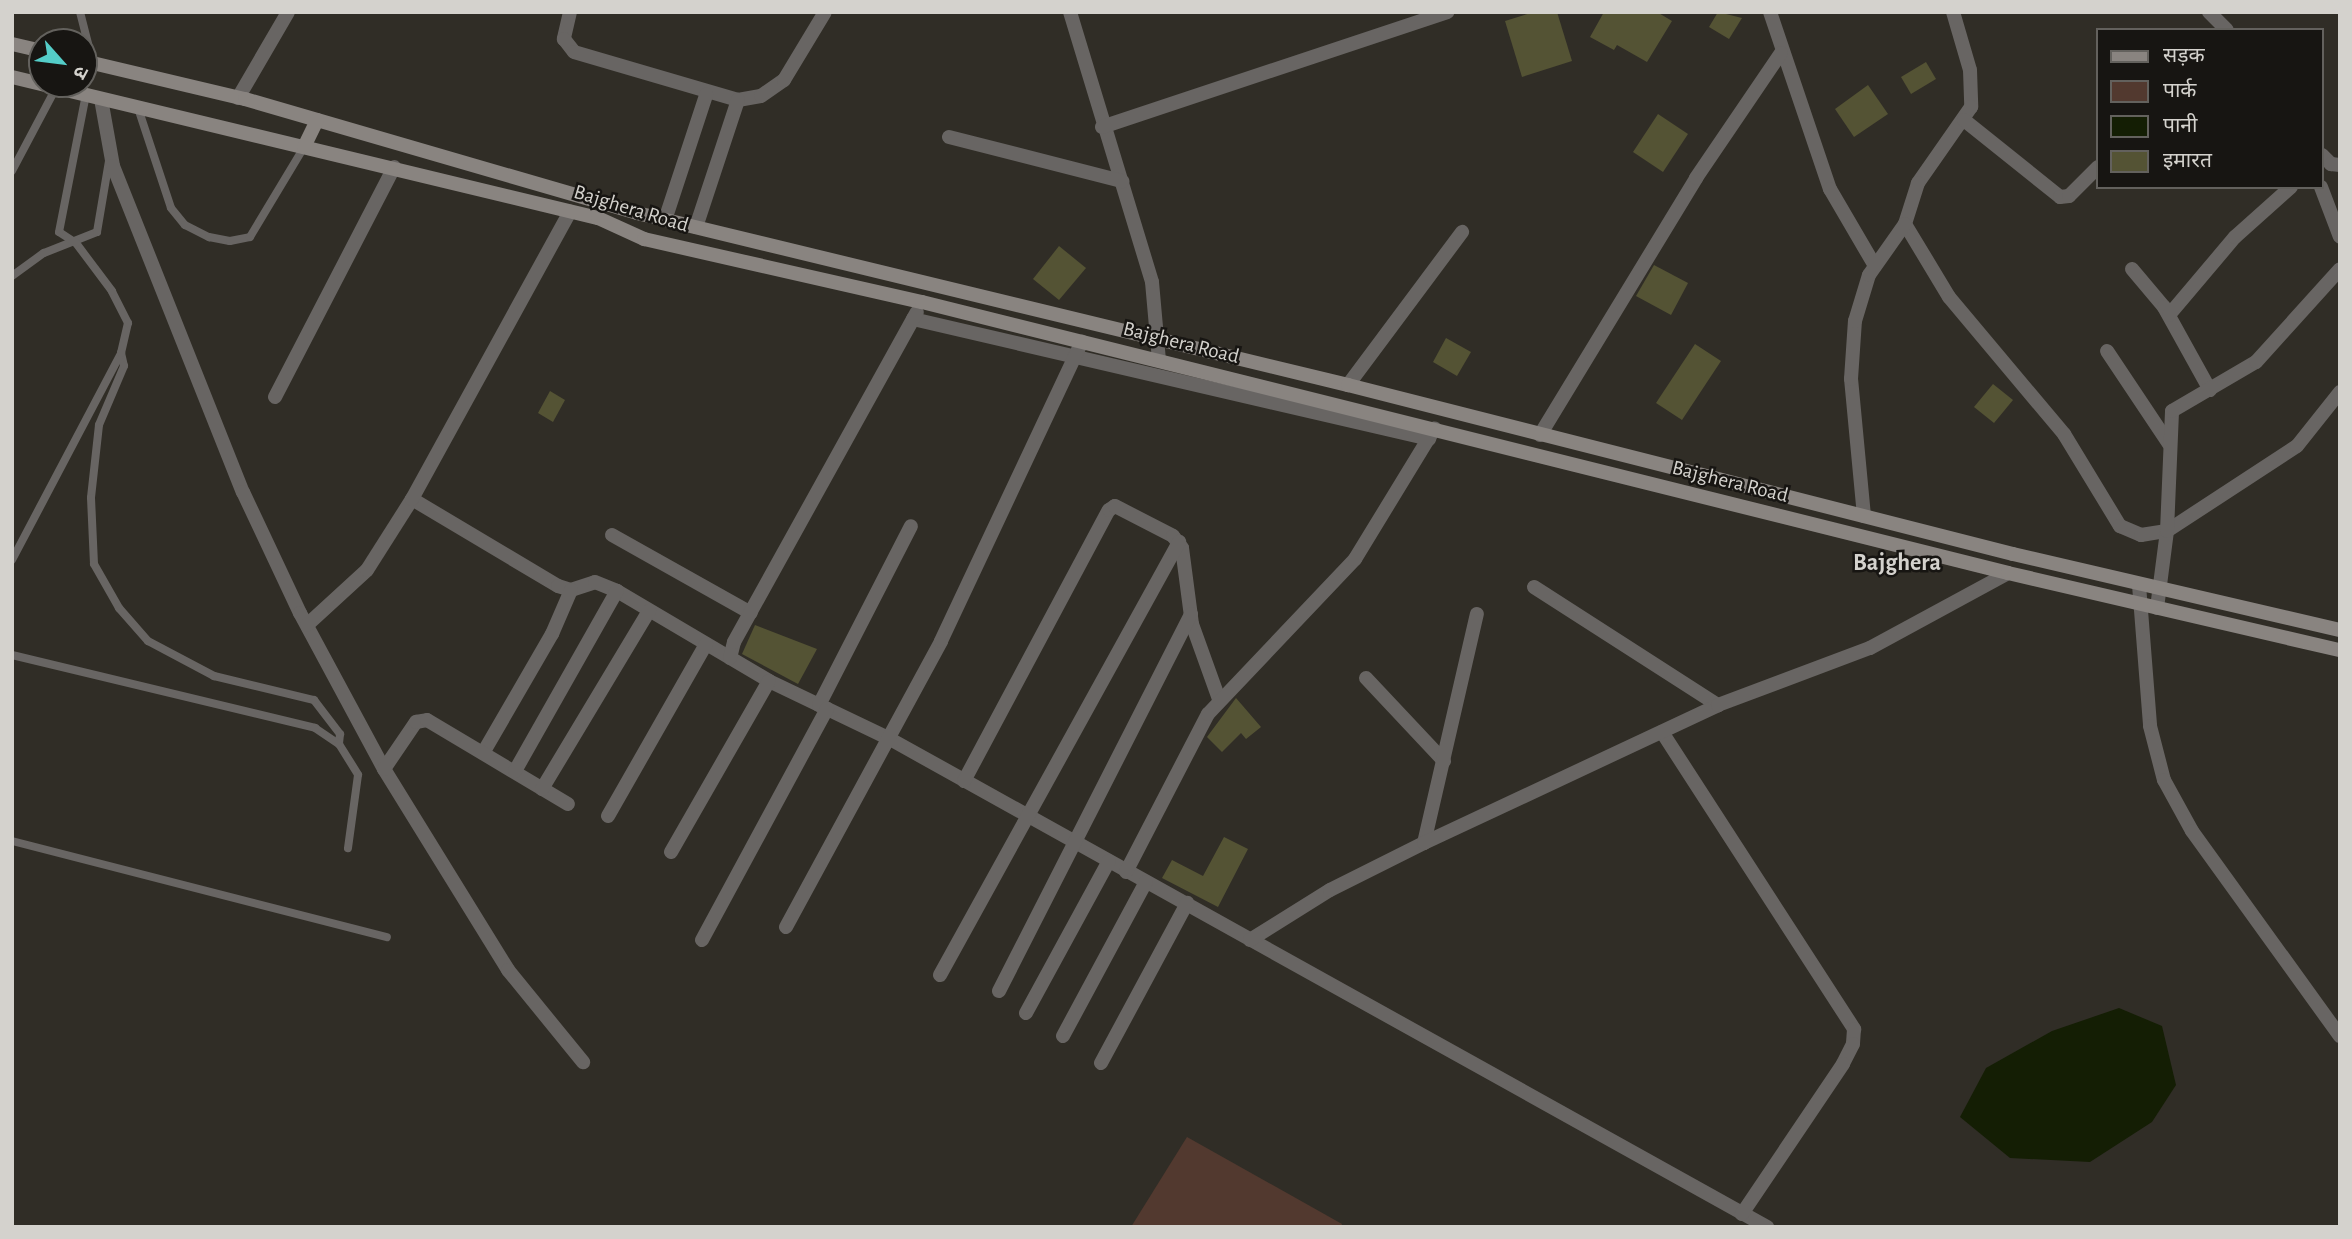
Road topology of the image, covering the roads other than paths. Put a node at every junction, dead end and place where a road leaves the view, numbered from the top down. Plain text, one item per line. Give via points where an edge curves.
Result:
1 (288, 12) edge
2 (570, 12) edge
3 (824, 12) edge
4 (1070, 12) edge
5 (1447, 12) edge
6 (1770, 12) edge
7 (1953, 12) edge
8 (2209, 12) edge
9 (2225, 28) edge
10 (1781, 53) junction
11 (98, 64) edge
12 (706, 95) junction
13 (51, 98) edge
14 (85, 98) edge
15 (97, 98) edge
16 (239, 98) junction
17 (101, 99) junction
18 (738, 100) junction
19 (138, 108) junction
20 (317, 120) junction
21 (1964, 120) junction
22 (1102, 127) junction
23 (949, 137) dead end
24 (304, 147) junction
25 (110, 151) junction
26 (394, 167) junction
27 (2096, 169) edge
28 (12, 171) edge
29 (1122, 181) junction
30 (2288, 189) edge
31 (2322, 189) edge
32 (570, 212) junction
33 (665, 219) junction
34 (1905, 224) junction
35 (696, 227) junction
36 (1461, 232) dead end
37 (2340, 237) edge
38 (76, 243) junction
39 (1875, 266) junction
40 (2132, 269) dead end
41 (2340, 269) edge
42 (12, 276) edge
43 (922, 302) junction
44 (2169, 315) junction
45 (913, 319) junction
46 (1157, 339) junction
47 (1082, 341) junction
48 (2107, 351) dead end
49 (121, 353) junction
50 (1074, 358) junction
51 (1159, 360) junction
52 (1348, 385) junction
53 (2210, 390) junction
54 (2340, 393) edge
55 (275, 397) dead end
56 (1432, 433) junction
57 (1540, 435) junction
58 (2170, 445) junction
59 (412, 499) junction
60 (1864, 516) junction
61 (911, 526) dead end
62 (2167, 531) junction
63 (612, 535) dead end
64 (1179, 542) junction
65 (12, 560) edge
66 (2008, 573) junction
67 (2138, 585) junction
68 (1534, 587) dead end
69 (2160, 589) junction
70 (571, 590) junction
71 (617, 590) junction
72 (2137, 604) junction
73 (2157, 608) junction
74 (649, 611) junction
75 (751, 613) junction
76 (1191, 614) junction
77 (1477, 614) dead end
78 (307, 625) junction
79 (2340, 631) edge
80 (706, 644) junction
81 (2340, 650) edge
82 (12, 655) edge
83 (730, 658) junction
84 (1366, 678) dead end
85 (769, 681) junction
86 (1219, 699) junction
87 (1718, 705) junction
88 (823, 707) junction
89 (1662, 732) junction
90 (890, 739) junction
91 (339, 744) junction
92 (483, 753) junction
93 (1444, 761) junction
94 (384, 768) junction
95 (514, 771) junction
96 (964, 781) junction
97 (542, 789) junction
98 (568, 804) dead end
99 (608, 816) dead end
100 (1029, 819) junction
101 (12, 841) edge
102 (1071, 842) junction
103 (1424, 842) junction
104 (348, 848) dead end
105 (671, 852) dead end
106 (1108, 861) junction
107 (1126, 872) junction
108 (1146, 882) junction
109 (1186, 903) junction
110 (786, 927) dead end
111 (387, 937) dead end
112 (702, 940) dead end
113 (1250, 940) junction
114 (940, 975) dead end
115 (999, 990) dead end
116 (1026, 1013) dead end
117 (2340, 1035) edge
118 (1063, 1036) dead end
119 (583, 1062) dead end
120 (1101, 1063) dead end
121 (1742, 1214) junction
122 (1767, 1227) edge

1 - 16 street
2 - 12 street via 564,39 573,52
3 - 18 street via 785,80 761,96
4 - 22 street
5 - 22 street
6 - 10 street
7 - 21 street via 1973,85
8 - 9 street
10 - 39 street via 1830,189
10 - 57 street via 1696,178
11 - 16 main road, Bajghera Road
12 - 18 street
12 - 33 street
13 - 28 lane
14 - 38 lane via 59,232
15 - 17 main road, Bajghera Road
16 - 20 main road, Bajghera Road
17 - 19 main road, Bajghera Road
17 - 25 street
18 - 35 street
19 - 24 main road, Bajghera Road
19 - 24 lane via 171,208 185,225 209,237 230,241 250,237
20 - 24 main road
20 - 33 main road, Bajghera Road
21 - 27 street via 2060,197 2069,196
21 - 34 street via 1918,183
22 - 29 street
23 - 29 street
24 - 26 main road, Bajghera Road
25 - 38 lane via 97,232
25 - 78 street via 243,492
26 - 32 main road, Bajghera Road
26 - 55 street
29 - 46 street via 1152,282
30 - 44 street via 2252,218
31 - 37 street
32 - 43 main road, Bajghera Road via 598,218 644,239
32 - 59 street
33 - 35 main road, Bajghera Road
34 - 39 street
34 - 62 street via 1949,297 2064,434 2120,526 2141,535
35 - 46 main road, Bajghera Road
36 - 52 street
38 - 42 lane via 44,253
38 - 49 lane via 112,291 128,323
39 - 60 street via 1855,321 1852,351 1855,449
40 - 44 street
41 - 53 street via 2261,357
43 - 45 street
43 - 47 main road, Bajghera Road
44 - 53 street
45 - 50 street
45 - 75 street
46 - 51 street
46 - 52 main road, Bajghera Road
47 - 50 street
47 - 51 main road, Bajghera Road
48 - 58 street
49 - 65 lane
49 - 91 lane via 124,366 98,437 91,498 94,564 119,608 148,641 214,676 314,700 340,734
50 - 56 street
50 - 90 street
51 - 56 main road, Bajghera Road
52 - 57 main road, Bajghera Road
53 - 58 street via 2174,408
54 - 62 street via 2297,446
56 - 66 main road, Bajghera Road
56 - 86 street via 1354,559 1263,659
57 - 60 main road, Bajghera Road
58 - 62 street
59 - 70 street
59 - 78 street via 357,583
60 - 67 main road, Bajghera Road
61 - 88 street
62 - 69 street
63 - 75 street
64 - 76 street
64 - 96 street via 1121,506 1109,510
64 - 100 street
66 - 72 main road, Bajghera Road
66 - 87 street via 1870,648
67 - 69 main road, Bajghera Road
67 - 72 street
68 - 87 street
69 - 73 street
69 - 79 main road, Bajghera Road
70 - 71 street via 595,582
70 - 92 street via 552,634
71 - 74 street
71 - 95 street
72 - 73 main road, Bajghera Road
72 - 117 street via 2150,726 2164,780 2192,831
73 - 81 main road, Bajghera Road
74 - 80 street
74 - 97 street
75 - 83 street
76 - 86 street
76 - 102 street
77 - 93 street
78 - 94 street
80 - 83 street
80 - 99 street
82 - 91 lane via 315,728
83 - 85 street
84 - 93 street
85 - 88 street
85 - 105 street
86 - 107 street via 1189,746
87 - 89 street
88 - 90 street
88 - 112 street
89 - 103 street
89 - 121 street via 1854,1028 1853,1044 1843,1065
90 - 96 street
90 - 110 street
91 - 104 lane via 358,775
92 - 94 street via 419,719
92 - 95 street
93 - 103 street
94 - 119 street via 508,970
95 - 97 street
96 - 100 street
97 - 98 street
100 - 102 street
100 - 114 street
101 - 111 lane
102 - 106 street
102 - 115 street
103 - 113 street via 1330,890
106 - 107 street
106 - 116 street
107 - 108 street
108 - 109 street
108 - 118 street
109 - 113 street
109 - 120 street
113 - 121 street
121 - 122 street

